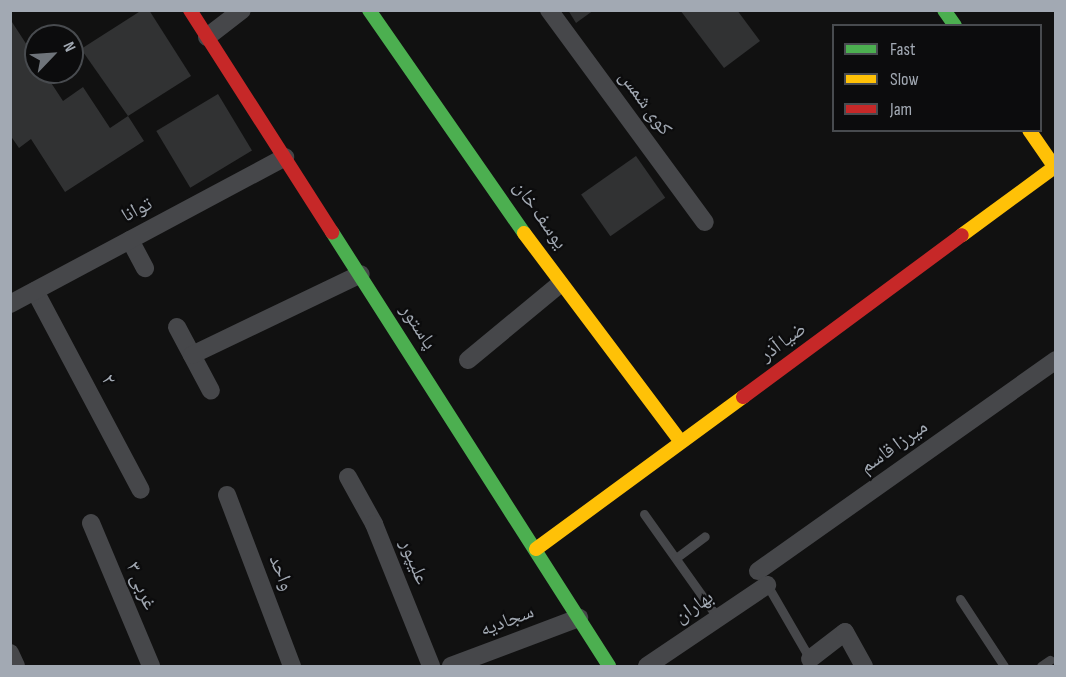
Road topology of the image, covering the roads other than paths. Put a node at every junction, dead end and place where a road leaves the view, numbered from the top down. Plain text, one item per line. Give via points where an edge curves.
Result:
1 (190, 10) edge
2 (242, 10) edge
3 (369, 10) edge
4 (549, 10) edge
5 (944, 10) edge
6 (954, 24) edge
7 (207, 37) junction
8 (1030, 132) edge
9 (285, 157) junction
10 (1055, 167) edge
11 (705, 222) dead end
12 (130, 240) junction
13 (145, 268) dead end
14 (361, 274) junction
15 (560, 284) junction
16 (34, 291) junction
17 (10, 304) edge
18 (177, 327) dead end
19 (192, 355) junction
20 (468, 360) dead end
21 (1056, 360) edge
22 (211, 391) dead end
23 (680, 441) junction
24 (348, 477) dead end
25 (141, 490) dead end
26 (227, 495) dead end
27 (644, 514) dead end
28 (91, 523) dead end
29 (705, 536) dead end
30 (537, 549) junction
31 (676, 558) junction
32 (763, 578) junction
33 (960, 599) dead end
34 (579, 618) junction
35 (718, 618) junction
36 (10, 653) edge
37 (810, 659) joint
38 (1050, 660) dead end
39 (16, 666) edge
40 (151, 666) edge
41 (292, 666) edge
42 (430, 666) edge
43 (451, 666) edge
44 (609, 666) edge
45 (647, 666) edge
46 (864, 666) edge
47 (1004, 666) edge
48 (1041, 666) edge

1 - 7 main road, پاستور
2 - 7 street
3 - 15 main road, یوسف خان
4 - 11 street, کوی شمس
5 - 6 main road
7 - 9 main road, پاستور
8 - 10 main road
9 - 12 street, توانا
9 - 14 main road, پاستور
10 - 23 main road, ضیا آذر
12 - 13 street
12 - 16 street, توانا
14 - 19 street
14 - 30 main road, پاستور
15 - 20 street
15 - 23 main road, یوسف خان
16 - 17 street, توانا
16 - 25 street, ۲
18 - 19 street
19 - 22 street
21 - 32 street, میرزا قاسم
23 - 30 main road, ضیا آذر
24 - 42 street, علیپور via 374,524
26 - 41 street, واحد
27 - 31 lane
28 - 40 street, ۳ غربی
29 - 31 lane
30 - 34 main road, پاستور
31 - 35 lane
32 - 35 street, بهاران
32 - 37 lane
33 - 47 lane
34 - 43 street, سجادیه
34 - 44 main road, پاستور
35 - 45 street, بهاران
36 - 39 street
37 - 46 street via 845,632
38 - 48 lane

